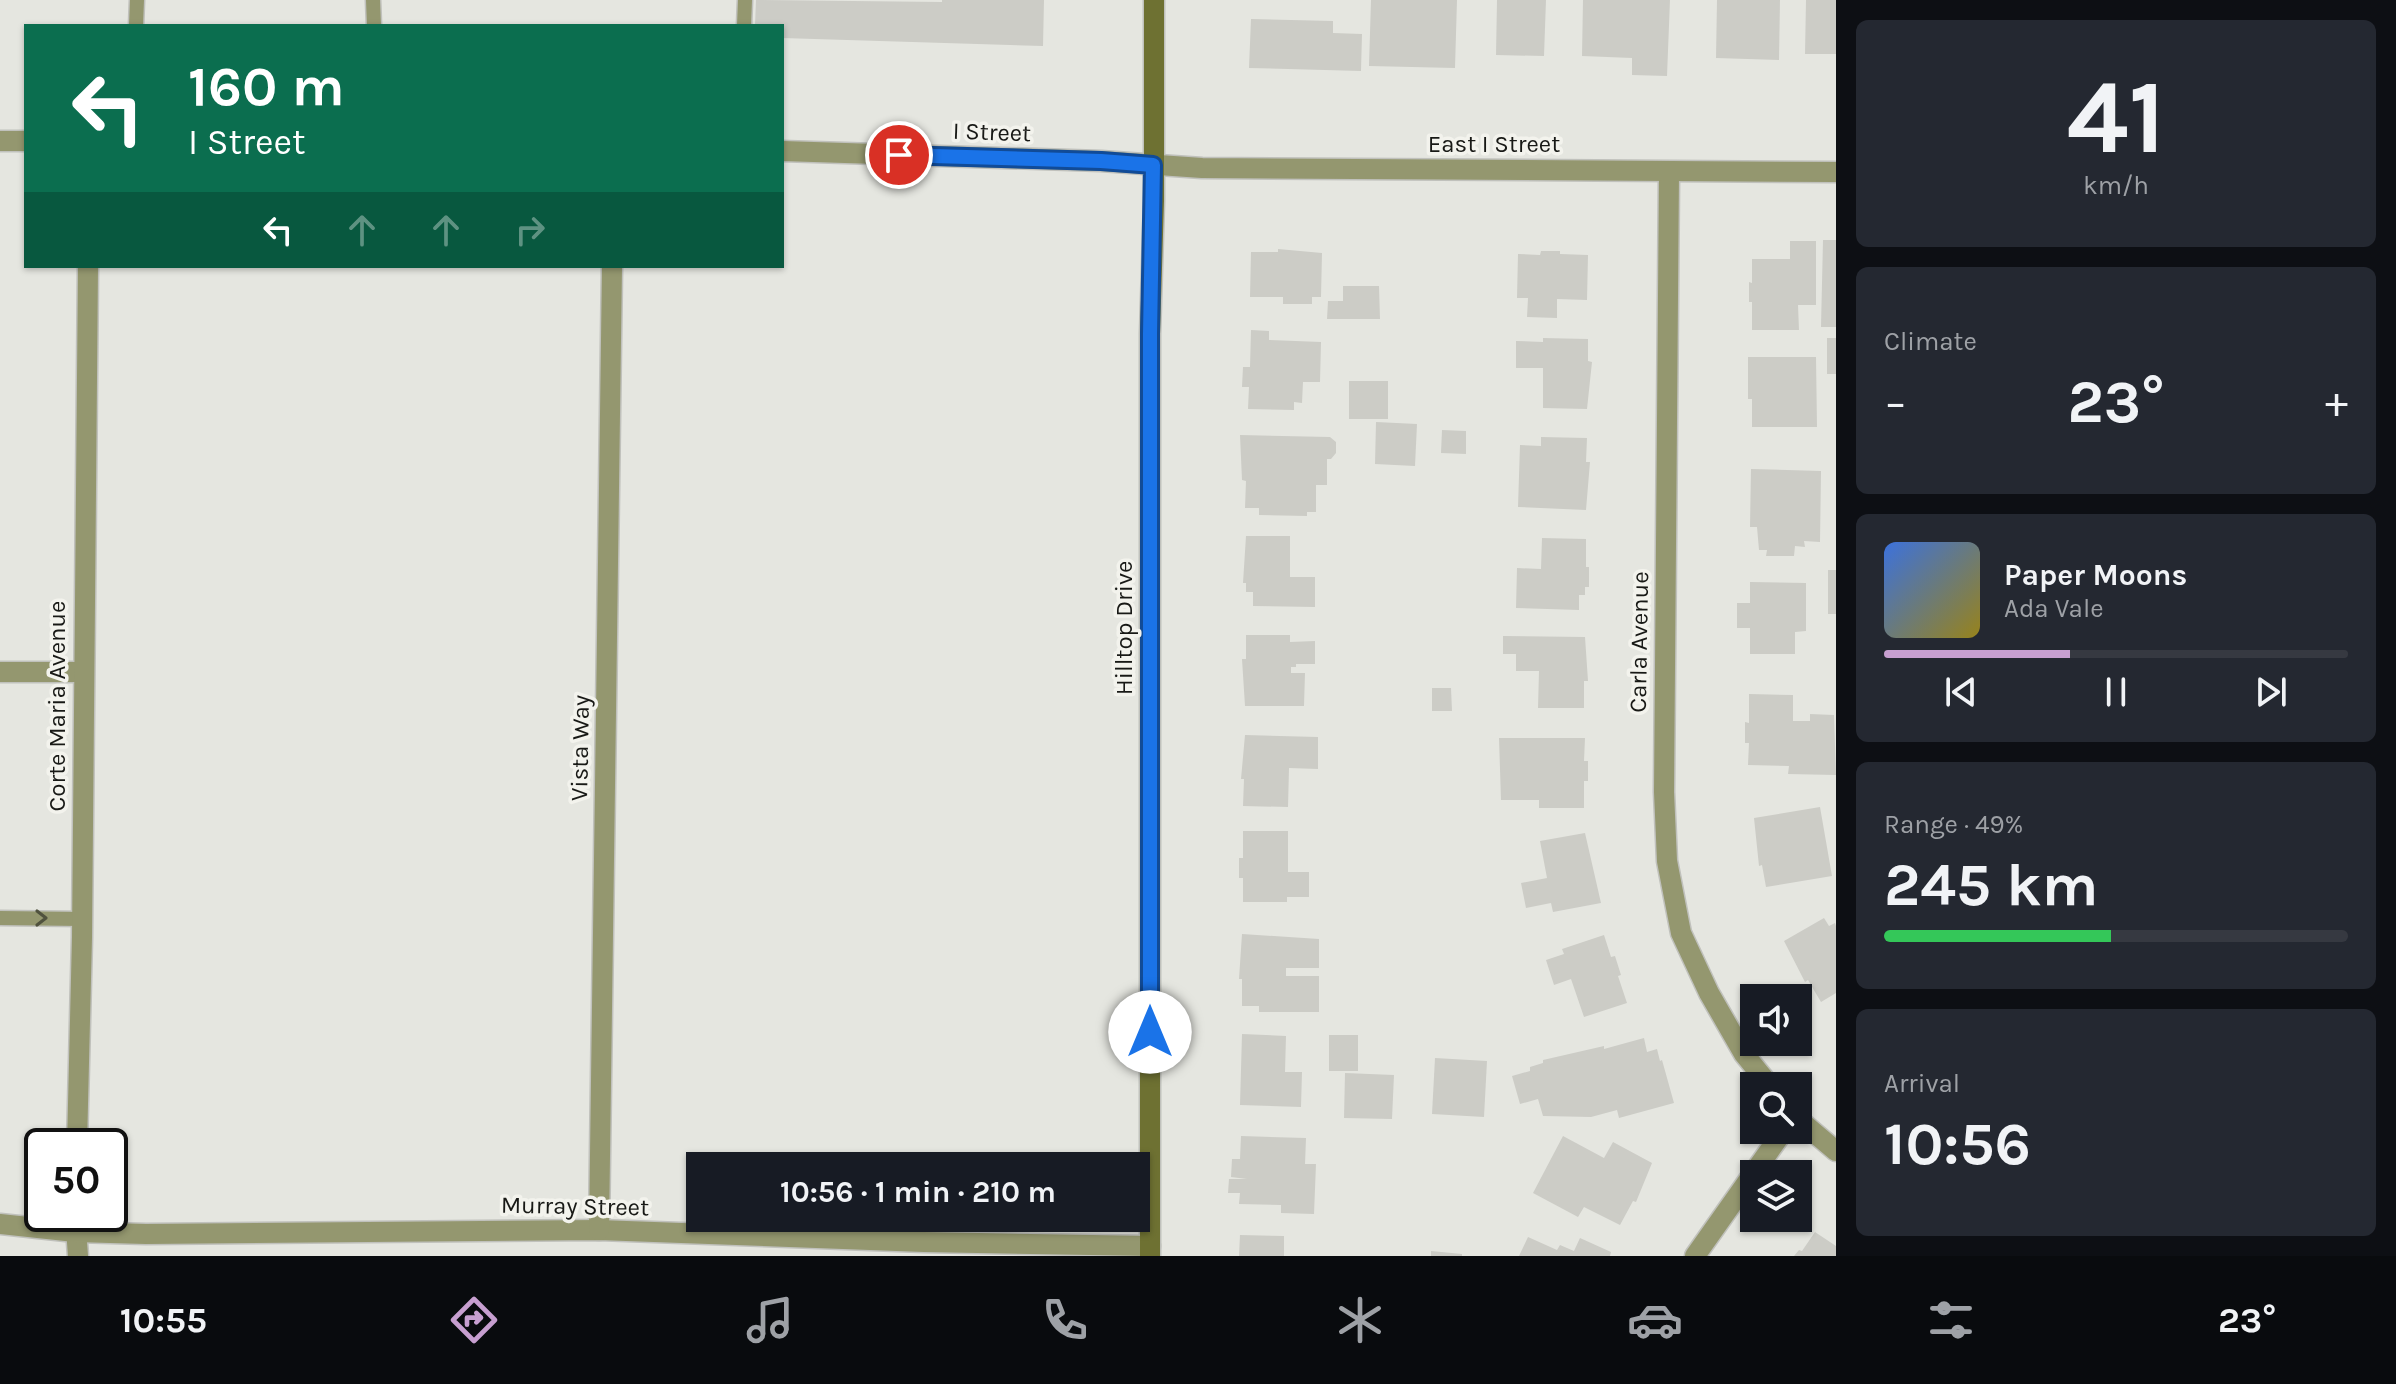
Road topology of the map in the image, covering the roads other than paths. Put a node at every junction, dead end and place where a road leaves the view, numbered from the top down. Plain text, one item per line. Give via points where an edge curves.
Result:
1 (137, 0) edge
2 (373, 0) edge
3 (745, 0) edge
4 (1154, 0) edge
5 (136, 24) edge
6 (374, 24) edge
7 (744, 24) edge
8 (0, 141) edge
9 (24, 141) edge
10 (784, 151) edge
11 (1153, 165) junction
12 (1669, 172) junction
13 (1836, 172) edge
14 (88, 268) edge
15 (612, 268) edge
16 (0, 672) edge
17 (83, 672) junction
18 (0, 918) edge
19 (82, 919) junction
20 (1759, 1072) edge
21 (77, 1128) edge
22 (1812, 1131) edge
23 (1774, 1144) edge
24 (1836, 1151) edge
25 (0, 1224) edge
26 (24, 1224) edge
27 (599, 1230) junction
28 (128, 1231) edge
29 (76, 1232) edge
30 (1150, 1251) edge
31 (78, 1256) edge
32 (1695, 1256) edge

1 - 5 lane
2 - 6 lane
3 - 7 lane
4 - 11 main road, Hilltop Drive
8 - 9 street
10 - 11 street, I Street
11 - 12 street, East I Street
11 - 30 main road, Hilltop Drive
12 - 13 street, East I Street
12 - 20 street, Carla Avenue via 1667,861 1681,933 1709,993
14 - 17 street, Corte Maria Avenue
15 - 27 street, Vista Way
16 - 17 street
17 - 19 street, Corte Maria Avenue
18 -> 19 lane
19 - 21 street, Corte Maria Avenue
22 - 24 street
23 - 32 street
25 - 26 street, Murray Street
27 - 28 street, Murray Street
27 - 30 street, Murray Street
29 - 31 street

